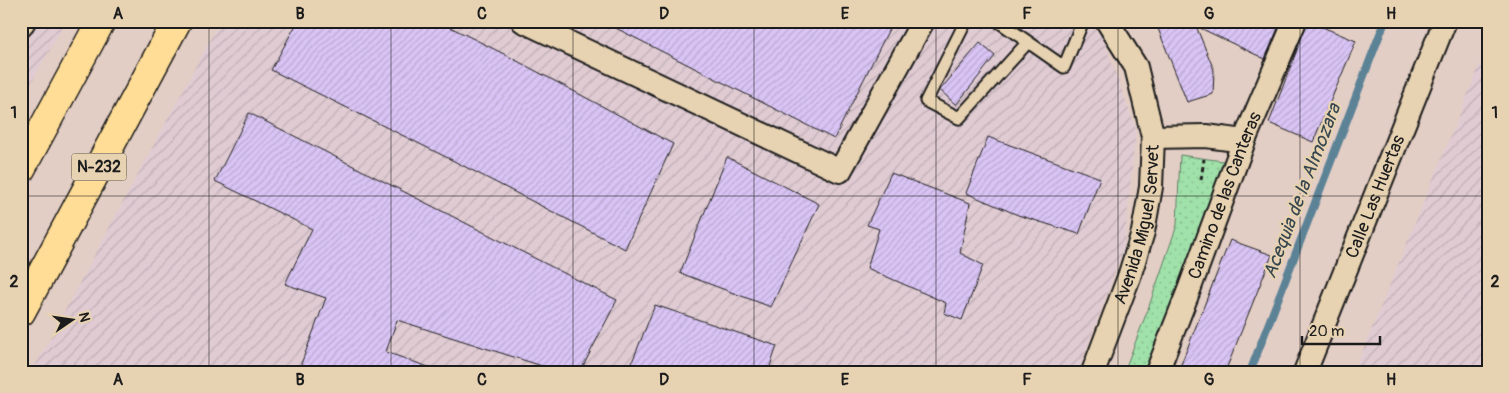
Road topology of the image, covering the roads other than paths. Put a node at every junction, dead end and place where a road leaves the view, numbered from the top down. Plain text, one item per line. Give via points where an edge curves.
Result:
1 (24, 21) edge
2 (177, 21) edge
3 (524, 21) edge
4 (923, 21) edge
5 (966, 21) edge
6 (998, 21) edge
7 (1083, 21) edge
8 (1107, 21) edge
9 (1295, 21) edge
10 (1445, 21) edge
11 (21, 26) edge
12 (93, 26) edge
13 (1028, 42) junction
14 (1153, 137) junction
15 (1244, 141) junction
16 (21, 169) edge
17 (21, 312) edge
18 (1094, 372) edge
19 (1157, 372) edge
20 (1305, 372) edge

1 - 11 street
2 - 17 highway, N-232
3 - 4 street via 840,171
5 - 13 lane via 926,101 959,118
6 - 13 lane
7 - 13 lane via 1064,67
8 - 14 street, Avenida Miguel Servet via 1136,67
9 - 15 street, Camino de las Canteras
10 - 20 street, Calle Las Huertas
12 - 16 highway
14 - 15 street via 1206,136
14 - 18 street, Avenida Miguel Servet via 1151,187 1143,232
15 - 19 street, Camino de las Canteras

